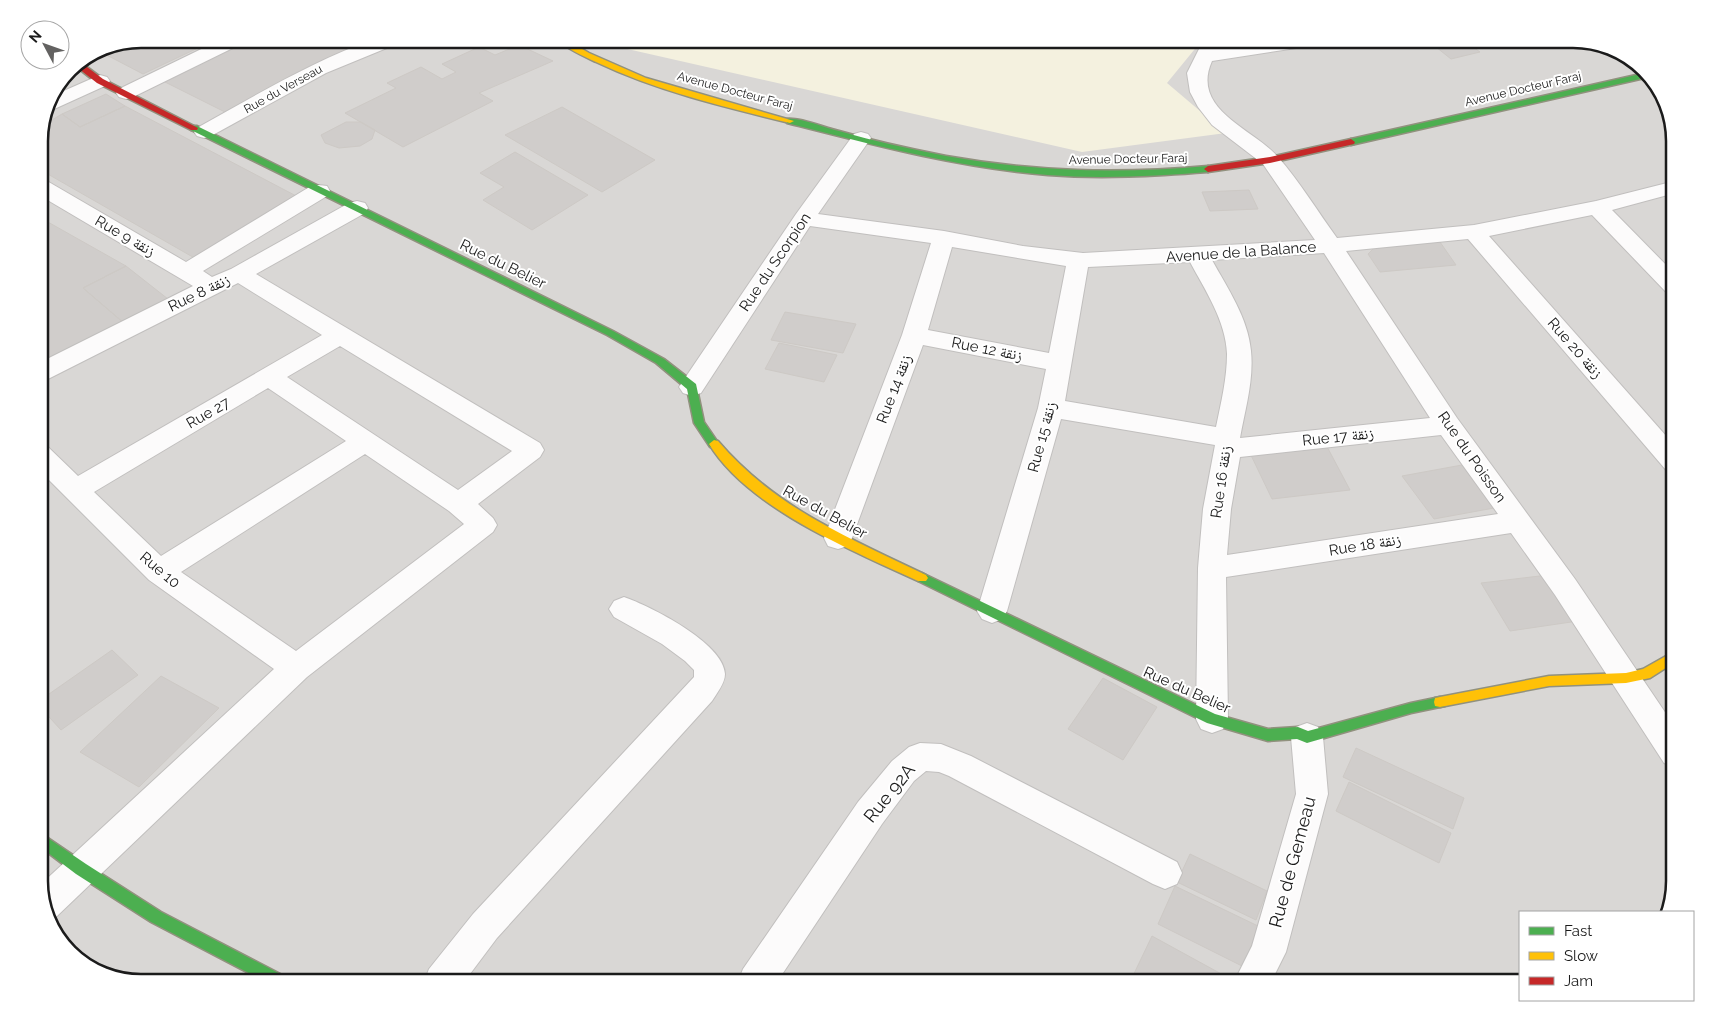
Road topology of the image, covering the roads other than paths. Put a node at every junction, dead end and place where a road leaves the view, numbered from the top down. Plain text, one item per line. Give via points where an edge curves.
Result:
1 (218, 48) edge
2 (363, 48) edge
3 (575, 48) edge
4 (1208, 48) edge
5 (1260, 48) edge
6 (1203, 57) junction
7 (82, 68) edge
8 (1640, 76) edge
9 (100, 81) junction
10 (126, 93) junction
11 (57, 101) edge
12 (204, 132) junction
13 (861, 138) junction
14 (1270, 160) junction
15 (1666, 189) edge
16 (48, 191) edge
17 (319, 191) junction
18 (1597, 207) junction
19 (357, 208) junction
20 (804, 219) junction
21 (1474, 232) junction
22 (944, 238) junction
23 (1331, 246) junction
24 (1197, 254) junction
25 (1078, 260) junction
26 (187, 271) junction
27 (239, 274) junction
28 (1666, 279) edge
29 (211, 286) junction
30 (340, 335) junction
31 (914, 335) junction
32 (1059, 363) junction
33 (48, 368) edge
34 (269, 377) junction
35 (692, 387) junction
36 (1051, 408) junction
37 (1448, 425) junction
38 (365, 442) junction
39 (1227, 443) junction
40 (1666, 453) edge
41 (48, 463) edge
42 (76, 490) junction
43 (459, 504) junction
44 (1518, 522) junction
45 (838, 538) junction
46 (1212, 568) junction
47 (159, 572) junction
48 (624, 609) dead end
49 (992, 610) junction
50 (1666, 662) edge
51 (296, 668) junction
52 (1626, 678) junction
53 (1212, 719) junction
54 (1307, 736) junction
55 (1666, 739) edge
56 (48, 845) edge
57 (81, 869) junction
58 (1165, 873) dead end
59 (49, 899) edge
60 (266, 974) edge
61 (448, 974) edge
62 (761, 974) edge
63 (1256, 974) edge

1 - 10 street
2 - 12 street, Rue du Verseau
3 - 13 street, Avenue Docteur Faraj via 632,76
4 - 6 street, Rue du Poisson
5 - 6 street
6 - 14 street, Rue du Poisson via 1197,73 1200,92 1208,107 1219,121
7 - 9 street, Rue du Belier
8 - 14 street, Avenue Docteur Faraj
9 - 10 street, Rue du Belier
9 - 11 street
10 - 12 street, Rue du Belier
12 - 17 street, Rue du Belier
13 - 14 street, Avenue Docteur Faraj via 944,158 1059,174 1169,174
13 - 20 street, Rue du Scorpion
14 - 23 street, Rue du Poisson
15 - 18 street, Avenue de la Balance
16 - 26 street, Rue 9 زنقة
17 - 19 street, Rue du Belier
17 - 26 street
18 - 21 street, Avenue de la Balance
18 - 28 street
19 - 27 street, Rue 8 زنقة
19 - 35 street, Rue du Belier via 610,333 660,361
20 - 22 street, Avenue de la Balance
20 - 35 street, Rue du Scorpion
21 - 23 street, Avenue de la Balance
21 - 40 street, Rue 20 زنقة
22 - 25 street, Avenue de la Balance via 1033,256
22 - 31 street, Rue 14 زنقة
23 - 24 street, Avenue de la Balance
23 - 37 street, Rue du Poisson
24 - 25 street, Avenue de la Balance
24 - 39 street, Rue 16 زنقة via 1225,307 1239,354
25 - 32 street, Rue 15 زنقة
26 - 29 street, Rue 9 زنقة
27 - 29 street, Rue 8 زنقة
27 - 30 street
29 - 33 street, Rue 8 زنقة
30 - 34 street, Rue 27
30 - 43 street via 531,450
31 - 32 street, Rue 12 زنقة
31 - 45 street, Rue 14 زنقة
32 - 36 street, Rue 15 زنقة
34 - 38 street
34 - 42 street, Rue 27
35 - 45 street, Rue du Belier via 699,423 716,448 772,499
36 - 39 street, Rue 17 زنقة
36 - 49 street, Rue 15 زنقة
37 - 39 street, Rue 17 زنقة
37 - 44 street, Rue du Poisson
38 - 43 street
38 - 47 street
39 - 46 street, Rue 16 زنقة
41 - 42 street, Rue 10
42 - 47 street, Rue 10
43 - 51 street via 483,525
44 - 46 street, Rue 18 زنقة
44 - 52 street, Rue du Poisson
45 - 49 street, Rue du Belier
46 - 53 street, Rue 16 زنقة
47 - 51 street, Rue 10
48 - 61 street via 692,648 709,669 710,678 701,692 485,926
49 - 53 street, Rue du Belier via 1072,653
50 - 52 street, Rue du Belier via 1646,674
51 - 57 street
52 - 54 street, Rue du Belier via 1549,681 1411,708
52 - 55 street, Rue du Poisson
53 - 54 street, Rue du Belier via 1268,735
54 - 63 street, Rue de Gemeau via 1312,794 1268,952
56 - 57 street
57 - 59 street
57 - 60 street via 156,917
58 - 62 street, Rue 92A via 960,766 941,758 920,757 903,771 870,814

